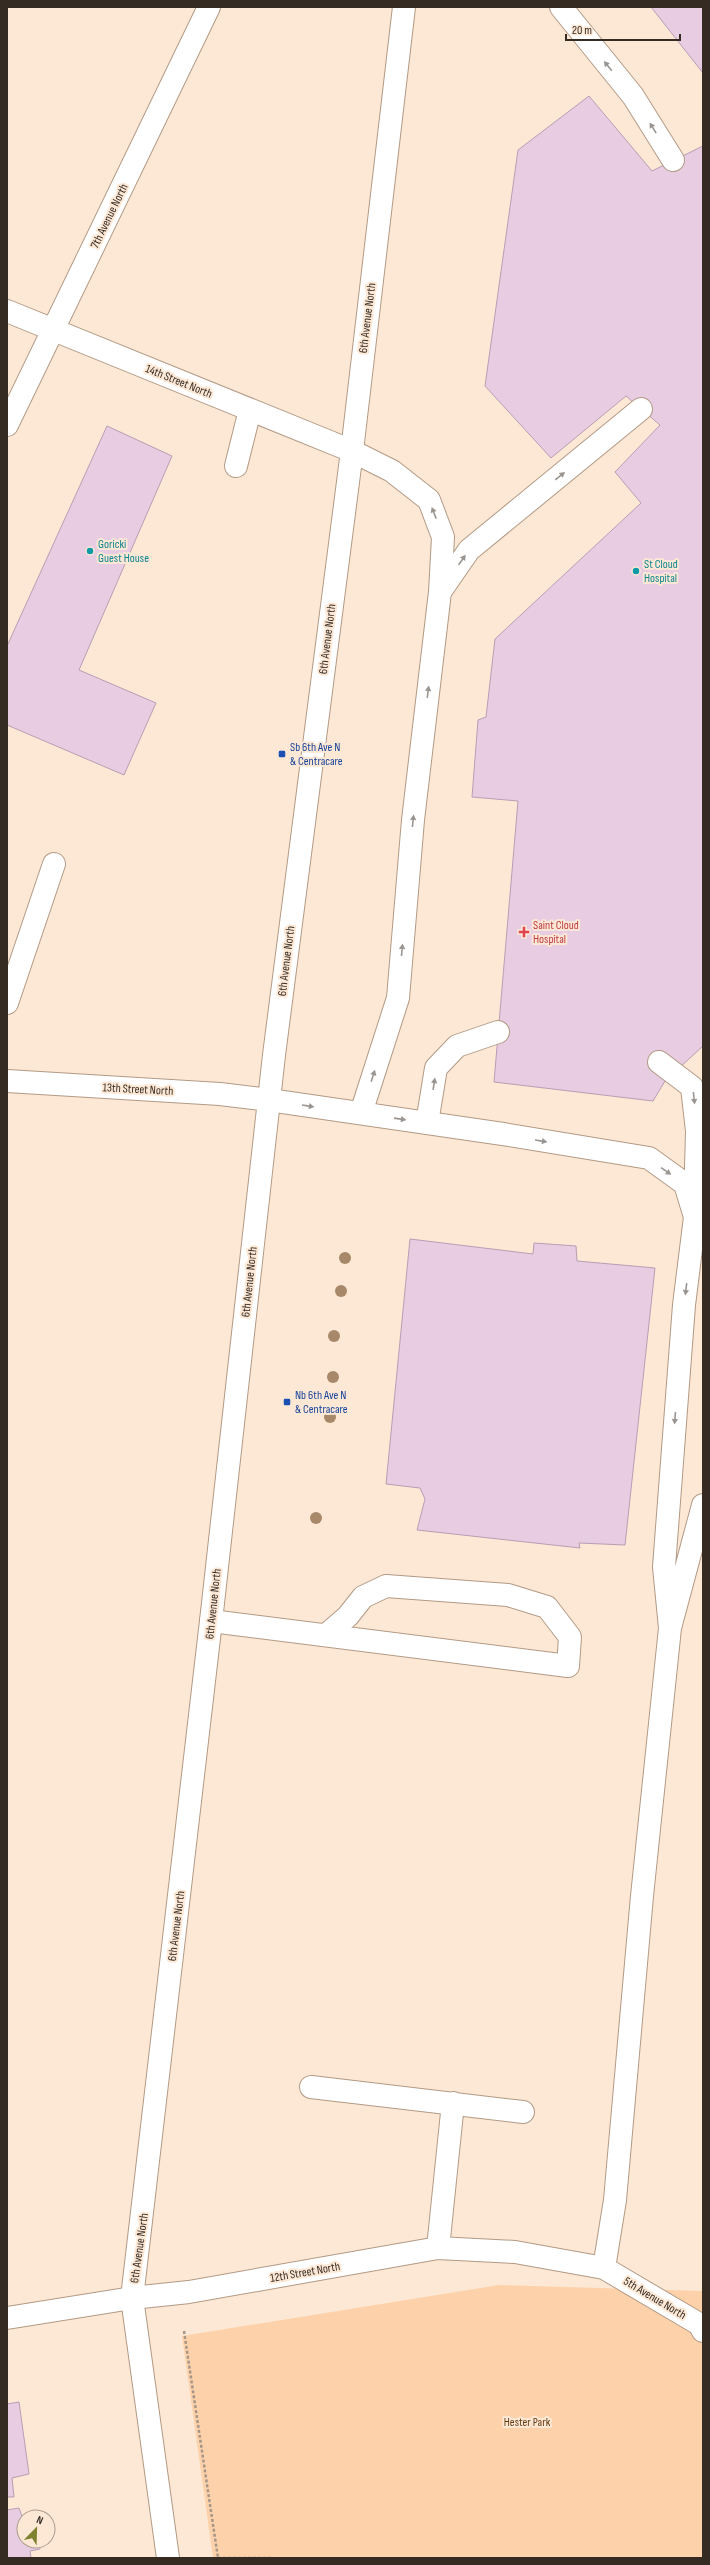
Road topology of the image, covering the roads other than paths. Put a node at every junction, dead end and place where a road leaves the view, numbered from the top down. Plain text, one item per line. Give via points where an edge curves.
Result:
1 (209, 7) edge
2 (404, 7) edge
3 (561, 7) edge
4 (673, 160) dead end
5 (7, 311) edge
6 (54, 330) junction
7 (642, 409) dead end
8 (250, 410) junction
9 (7, 425) edge
10 (352, 451) junction
11 (236, 466) dead end
12 (440, 592) junction
13 (54, 864) dead end
14 (7, 1003) edge
15 (498, 1032) dead end
16 (659, 1062) dead end
17 (7, 1081) edge
18 (269, 1100) junction
19 (361, 1113) junction
20 (428, 1123) junction
21 (700, 1168) edge
22 (695, 1216) junction
23 (703, 1505) edge
24 (211, 1621) junction
25 (670, 1628) junction
26 (326, 1635) junction
27 (311, 2087) dead end
28 (453, 2103) junction
29 (523, 2112) dead end
30 (438, 2248) junction
31 (604, 2268) junction
32 (132, 2298) junction
33 (7, 2318) edge
34 (703, 2331) edge
35 (168, 2558) edge

1 - 6 street, 7th Avenue North
2 - 10 street, 6th Avenue North
4 -> 3 street via 633,96
5 - 6 street, 14th Street North
6 - 8 street, 14th Street North
6 - 9 street, 7th Avenue North
12 -> 7 street via 469,550
8 - 10 street, 14th Street North
8 - 11 street
12 -> 10 street, 14th Street North via 443,537 429,500 392,471
10 - 18 street, 6th Avenue North
19 -> 12 street, 14th Street North via 398,998 413,820
13 - 14 street
20 -> 15 street via 436,1068 457,1046
16 -> 21 street via 692,1087
17 - 18 street, 13th Street North via 220,1094
18 -> 19 street, 13th Street North
18 - 24 street, 6th Avenue North
19 -> 20 street, 13th Street North
20 -> 22 street, 13th Street North via 649,1158 685,1184
21 - 22 street
22 -> 25 street via 684,1305 664,1567
23 - 25 street
24 - 26 street
24 - 32 street, 6th Avenue North
25 - 31 street via 642,1896 615,2200
26 - 26 street via 568,1666 570,1637 547,1606 508,1595 386,1586 363,1597 348,1616
27 - 28 street
28 - 29 street
28 - 30 street
30 - 31 street, 12th Street North via 515,2252
30 - 32 street, 12th Street North via 189,2292
31 - 34 street, 5th Avenue North via 699,2324
32 - 33 street, 12th Street North
32 - 35 street, 6th Avenue North

